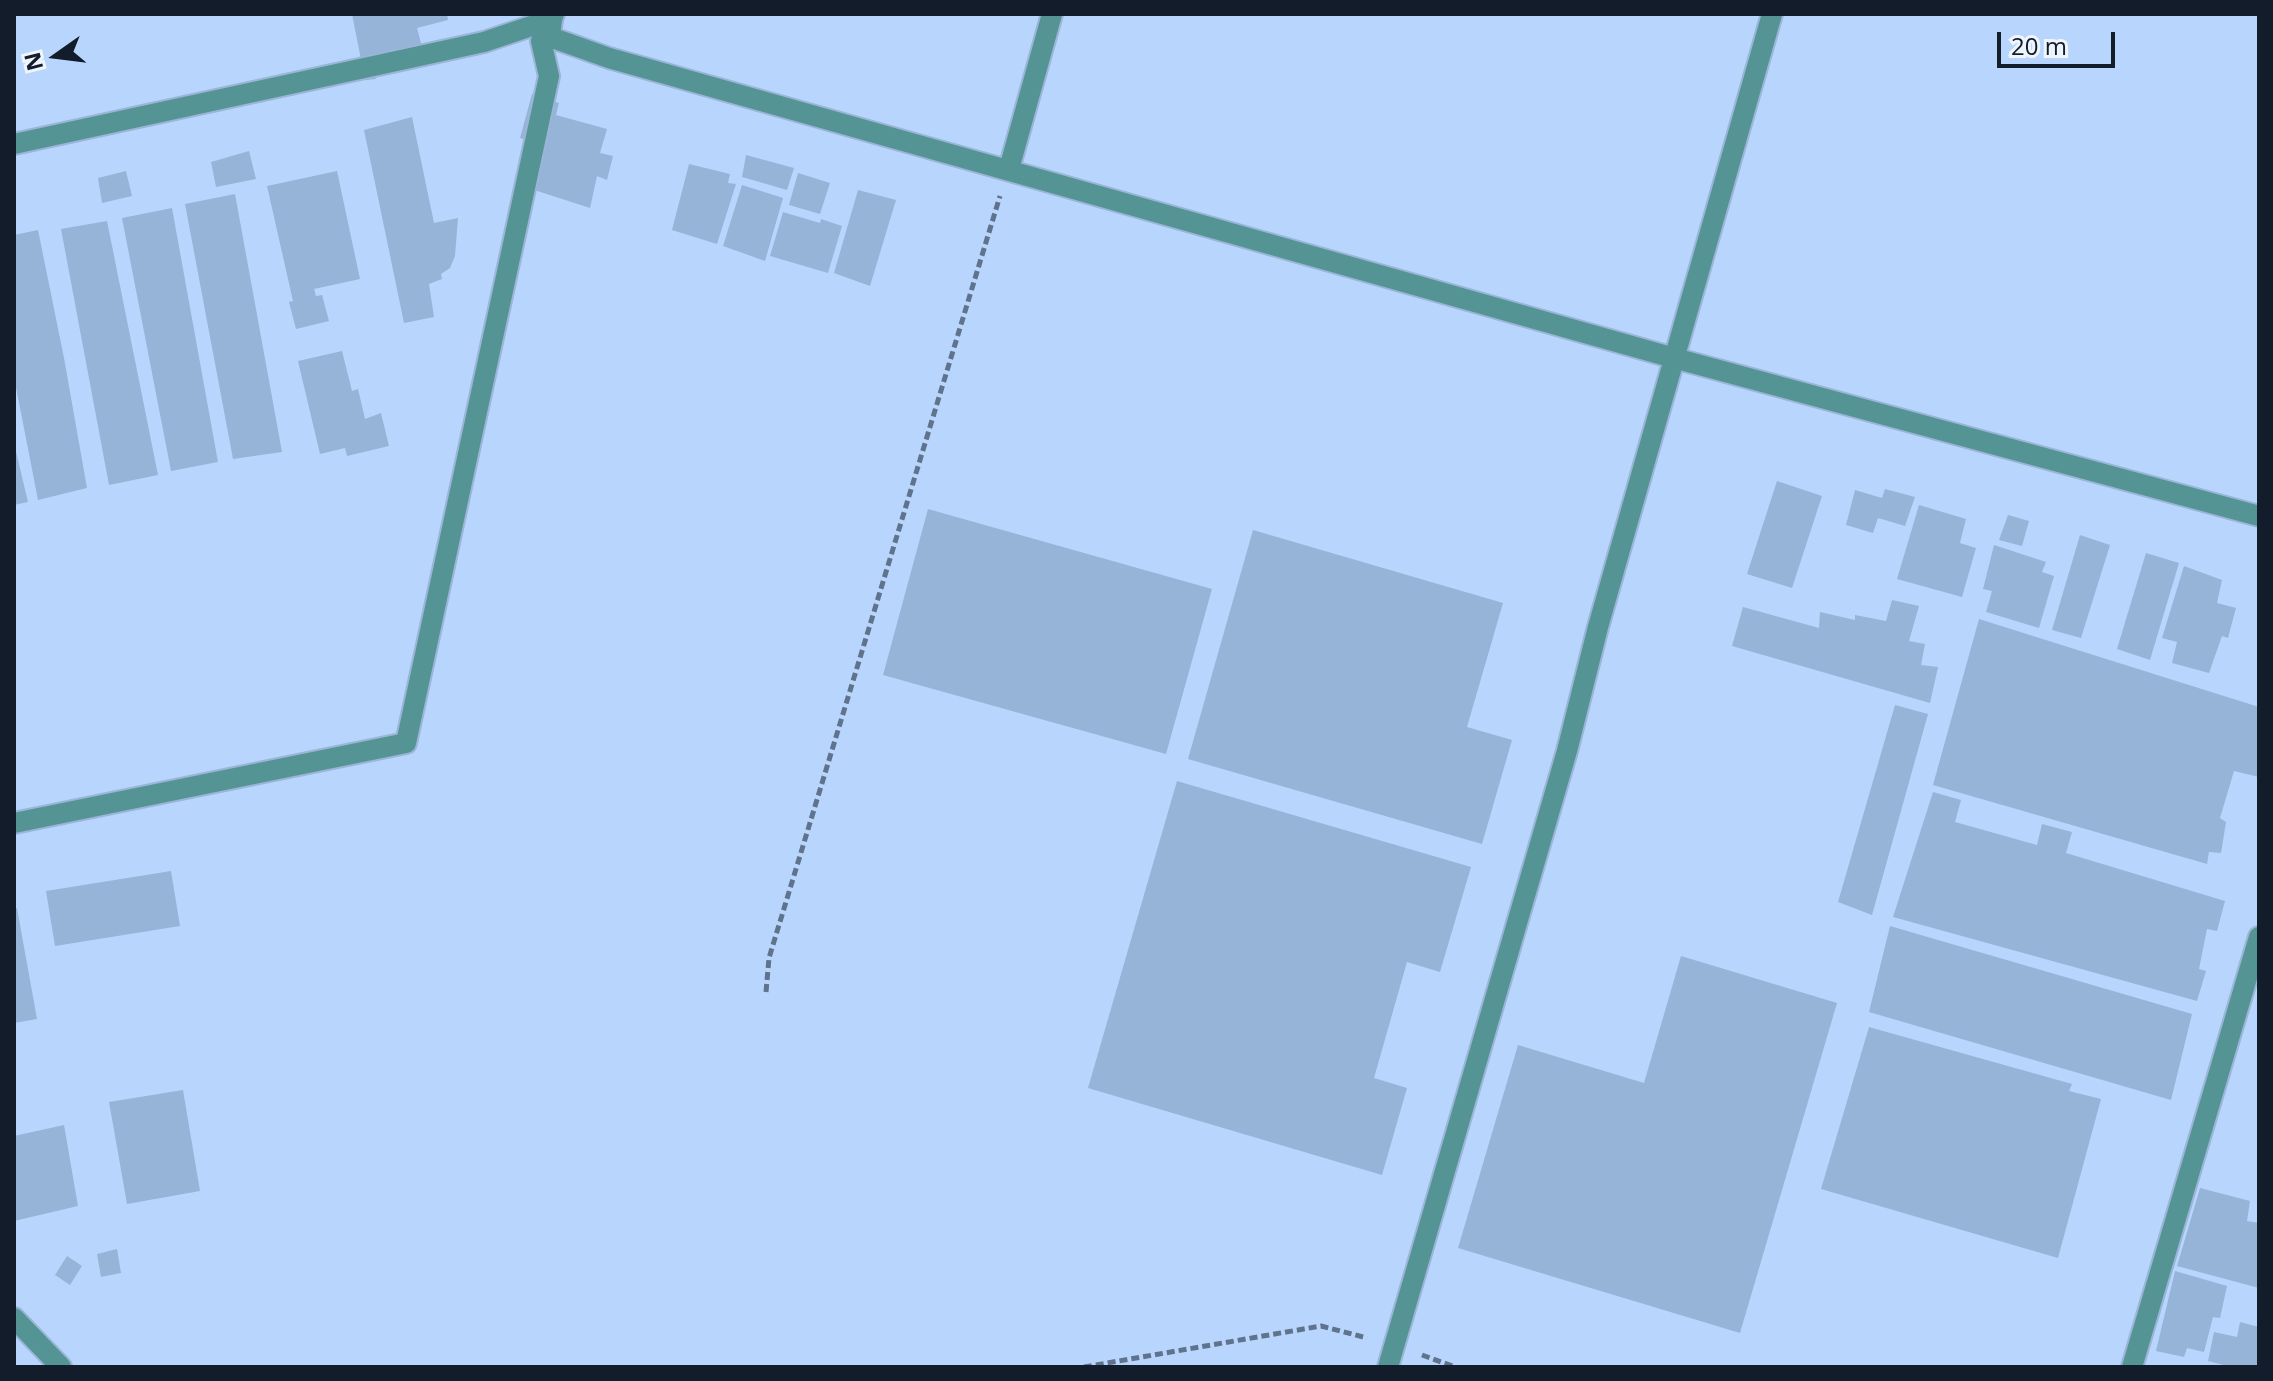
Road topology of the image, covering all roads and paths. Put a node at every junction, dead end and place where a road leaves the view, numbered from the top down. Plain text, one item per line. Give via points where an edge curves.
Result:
1 (1052, 14) edge
2 (1772, 14) edge
3 (553, 17) edge
4 (14, 144) edge
5 (1009, 169) junction
6 (1674, 358) junction
7 (2259, 516) edge
8 (14, 823) edge
9 (2259, 937) edge
10 (766, 992) dead end
11 (14, 1318) edge
12 (1395, 1345) junction
13 (61, 1367) edge
14 (1084, 1367) edge
15 (1388, 1367) edge
16 (2132, 1367) edge

1 - 5 street
2 - 6 street
3 - 4 street via 484,42
3 - 5 street via 550,37 609,58
3 - 8 street via 541,41 549,76 406,743
5 - 6 street
5 - 10 path via 769,958
6 - 7 street
6 - 12 street
9 - 16 street
11 - 13 street
12 - 14 path via 1321,1326
12 - 15 street

